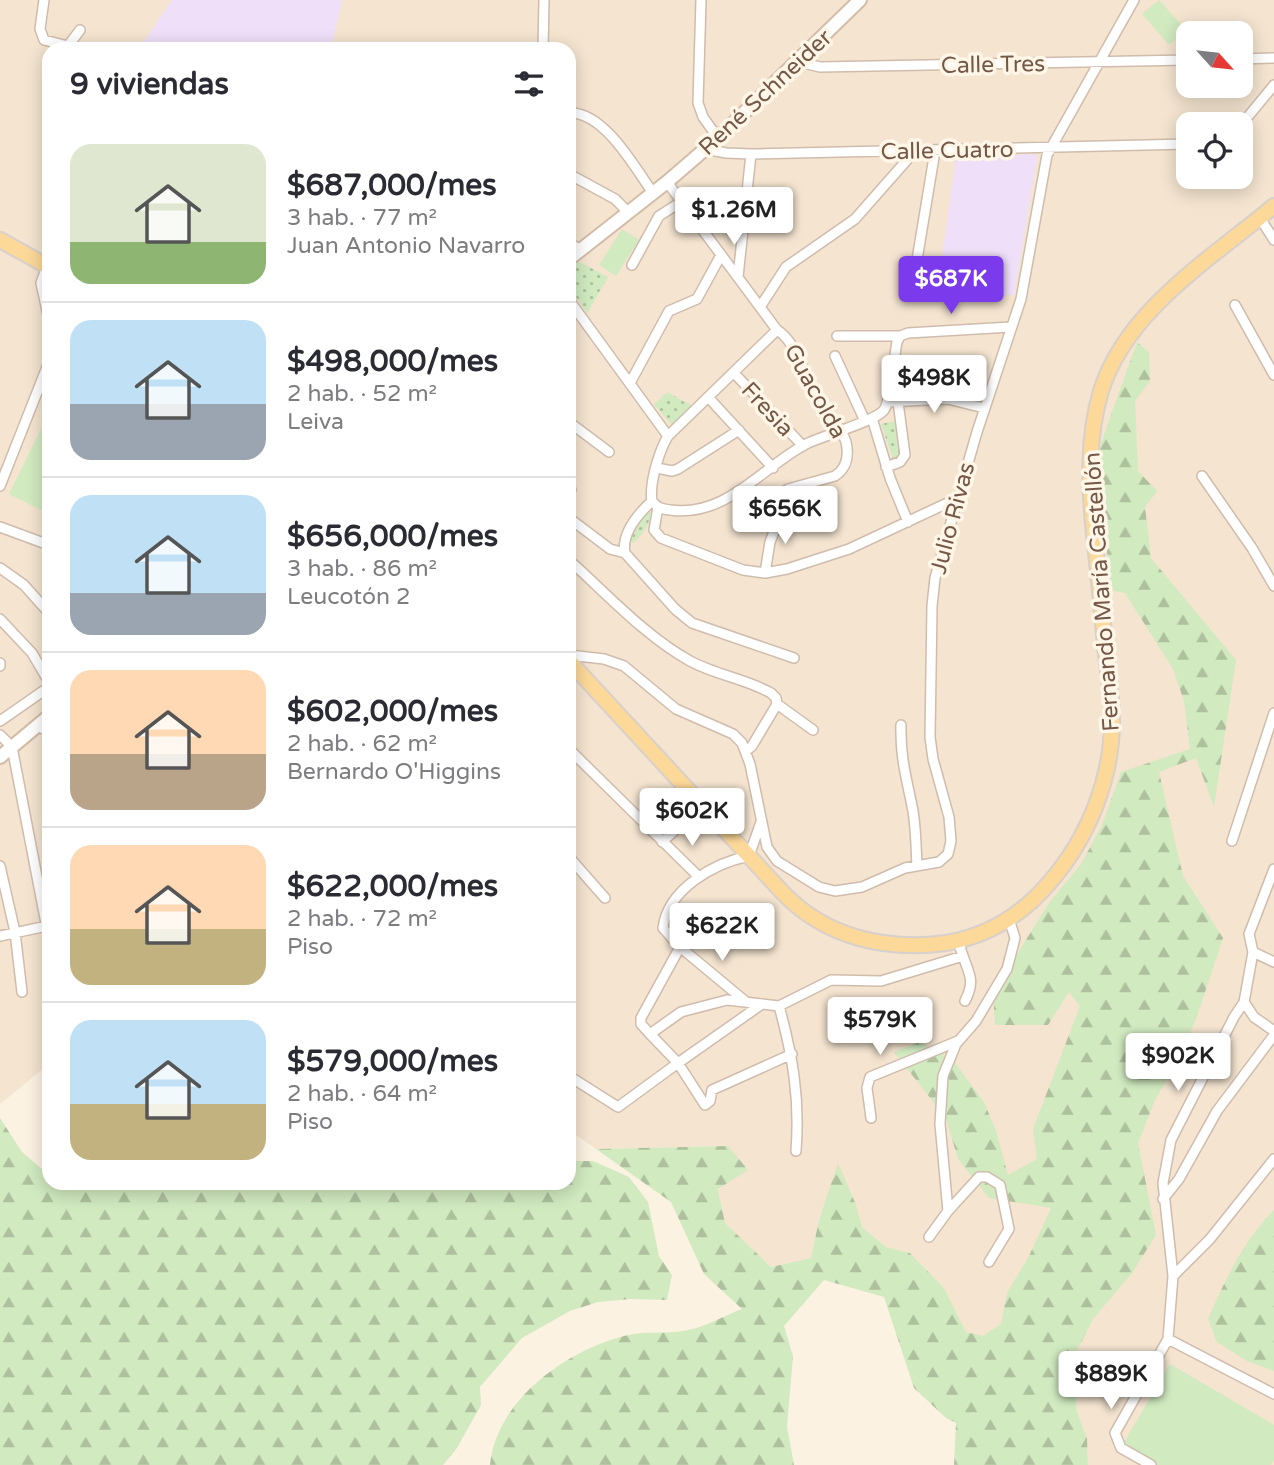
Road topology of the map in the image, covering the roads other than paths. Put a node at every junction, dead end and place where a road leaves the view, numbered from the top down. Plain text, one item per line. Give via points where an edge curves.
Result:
1 (44, 0) edge
2 (544, 0) edge
3 (701, 0) edge
4 (860, 0) edge
5 (1134, 0) edge
6 (80, 30) dead end
7 (52, 42) edge
8 (71, 42) edge
9 (543, 42) edge
10 (1274, 58) edge
11 (1253, 59) edge
12 (1176, 60) edge
13 (799, 62) junction
14 (1098, 62) junction
15 (1274, 85) edge
16 (1252, 112) edge
17 (576, 114) edge
18 (718, 138) junction
19 (1176, 144) edge
20 (1049, 148) junction
21 (706, 149) junction
22 (935, 151) junction
23 (914, 152) junction
24 (751, 154) junction
25 (576, 178) edge
26 (667, 183) junction
27 (653, 193) junction
28 (681, 202) junction
29 (1274, 206) edge
30 (628, 212) junction
31 (1260, 218) junction
32 (0, 240) edge
33 (1274, 240) edge
34 (576, 246) edge
35 (721, 254) junction
36 (42, 263) edge
37 (632, 265) dead end
38 (738, 277) junction
39 (911, 296) dead end
40 (1235, 305) dead end
41 (760, 307) junction
42 (576, 310) edge
43 (1011, 327) junction
44 (777, 330) junction
45 (837, 336) dead end
46 (900, 336) junction
47 (835, 356) dead end
48 (734, 373) junction
49 (1274, 374) edge
50 (42, 380) edge
51 (630, 383) junction
52 (708, 397) junction
53 (892, 402) junction
54 (984, 408) junction
55 (868, 419) junction
56 (576, 427) edge
57 (739, 430) junction
58 (840, 430) junction
59 (668, 436) junction
60 (803, 446) junction
61 (609, 452) dead end
62 (886, 467) junction
63 (657, 468) junction
64 (773, 468) junction
65 (1202, 476) dead end
66 (0, 486) edge
67 (748, 487) junction
68 (956, 499) junction
69 (767, 502) junction
70 (655, 504) junction
71 (908, 522) junction
72 (576, 523) edge
73 (0, 527) edge
74 (42, 542) edge
75 (625, 553) junction
76 (576, 566) edge
77 (0, 568) edge
78 (765, 573) junction
79 (1274, 586) edge
80 (42, 605) edge
81 (0, 619) edge
82 (576, 656) edge
83 (794, 658) dead end
84 (576, 669) edge
85 (42, 671) edge
86 (42, 689) edge
87 (776, 704) junction
88 (1274, 713) edge
89 (0, 722) edge
90 (42, 722) edge
91 (38, 725) junction
92 (901, 725) dead end
93 (42, 728) edge
94 (813, 730) dead end
95 (0, 735) edge
96 (12, 747) junction
97 (746, 751) junction
98 (576, 756) edge
99 (0, 757) edge
100 (702, 806) junction
101 (761, 820) junction
102 (1232, 841) dead end
103 (662, 842) junction
104 (749, 856) junction
105 (0, 866) edge
106 (576, 866) edge
107 (917, 866) junction
108 (1274, 869) edge
109 (699, 877) junction
110 (1270, 891) edge
111 (605, 898) dead end
112 (42, 900) edge
113 (1009, 919) junction
114 (42, 927) edge
115 (15, 932) junction
116 (0, 936) edge
117 (958, 941) junction
118 (680, 947) junction
119 (1253, 952) junction
120 (962, 956) junction
121 (1274, 962) edge
122 (22, 992) dead end
123 (746, 1002) junction
124 (965, 1002) dead end
125 (1244, 1002) junction
126 (762, 1004) junction
127 (779, 1006) junction
128 (1274, 1033) edge
129 (650, 1034) junction
130 (958, 1041) junction
131 (792, 1054) junction
132 (678, 1063) junction
133 (576, 1080) edge
134 (871, 1118) dead end
135 (796, 1151) dead end
136 (1274, 1159) edge
137 (1164, 1199) junction
138 (948, 1211) junction
139 (929, 1237) dead end
140 (989, 1262) dead end
141 (1173, 1276) junction
142 (1168, 1339) junction
143 (1274, 1394) edge
144 (1151, 1465) edge

1 - 7 street via 40,29 44,40
2 - 9 street
3 - 18 street via 698,103
4 - 13 main road, René Schneider
5 - 14 street, Julio Rivas
6 - 8 street
10 - 11 street
12 - 14 street, Calle Tres
13 - 14 street, Calle Tres via 820,67
13 - 18 main road, René Schneider
14 - 20 street, Julio Rivas
15 - 16 street
17 - 27 street via 608,131
18 - 21 main road, René Schneider
19 - 20 street, Calle Cuatro
20 - 22 street, Calle Cuatro
20 - 43 street, Julio Rivas via 1021,299
21 - 24 street, Calle Cuatro
21 - 26 main road, René Schneider
22 - 23 street, Calle Cuatro
22 - 39 street
23 - 24 street, Calle Cuatro
23 - 41 street via 855,219 782,271
24 - 38 street
25 - 30 street via 615,199
26 - 27 main road, René Schneider
26 - 28 street, Guacolda
27 - 30 main road, René Schneider
28 - 35 street, Guacolda
28 - 37 street via 659,216
29 - 31 main road, Fernando María Castellón
30 - 34 main road, René Schneider
31 - 33 street
31 - 113 main road, Fernando María Castellón via 1156,305 1132,332 1108,371 1095,418 1090,462 1112,710 1109,756 1095,806 1072,853 1042,891
32 - 36 main road
35 - 38 street, Guacolda
35 - 51 street via 697,299 669,311
38 - 41 street, Guacolda
40 - 49 street
41 - 44 street, Guacolda
42 - 51 street
43 - 46 street
43 - 54 street, Julio Rivas
44 - 48 street
44 - 58 street, Guacolda via 788,339 818,402
45 - 46 street
46 - 53 street
47 - 55 street
48 - 52 street
48 - 60 street, Fresia
50 - 66 street
51 - 59 street
52 - 57 street
52 - 59 street
53 - 54 street via 948,400
53 - 55 street
53 - 62 street via 905,455
54 - 68 street, Julio Rivas
55 - 58 street
55 - 62 street
56 - 61 street
57 - 63 street via 678,470
57 - 64 street
58 - 60 street
58 - 69 street, Guacolda via 847,451 841,472 788,489
59 - 63 street
60 - 64 street
62 - 71 street
63 - 70 street via 651,494
64 - 67 street
65 - 79 street
67 - 69 street
67 - 70 street via 696,510 678,511
68 - 71 street
68 - 107 street, Julio Rivas via 935,578 930,737 951,841 948,854 939,862
69 - 78 street via 780,514
70 - 75 street via 640,513 626,535
70 - 78 street via 654,530 661,538 743,570
71 - 78 street via 849,549
72 - 75 street via 610,548
73 - 74 street
75 - 83 street via 692,622
76 - 87 street via 685,658 766,690
77 - 80 street
81 - 85 street via 32,653
82 - 97 street via 624,666 676,709 733,734
84 - 100 main road, Fernando María Castellón
86 - 89 street
87 - 94 street
87 - 97 street
88 - 102 street
90 - 91 main road
91 - 93 street
91 - 96 main road
92 - 107 street
95 - 96 street
96 - 99 main road
96 - 112 street
97 - 101 street
98 - 103 street
100 - 103 street
100 - 104 main road, Fernando María Castellón
101 - 104 street
101 - 107 street via 772,856 828,890 862,887
103 - 109 street
104 - 109 street via 720,863
104 - 117 main road, Fernando María Castellón via 801,910 840,933 900,945
105 - 115 street
106 - 111 street
108 - 110 street
109 - 118 street via 681,892 664,918 663,928
110 - 119 street via 1249,934
113 - 117 main road, Fernando María Castellón
113 - 130 street via 1015,938 1007,969 976,1021
114 - 115 street
115 - 116 street
115 - 122 street
117 - 120 street
118 - 123 street
118 - 129 street via 640,1018
119 - 121 street
119 - 125 street
120 - 124 street via 972,981
120 - 127 street via 881,981 831,980
123 - 126 street
123 - 129 street via 727,1000 681,1012
125 - 128 street
125 - 137 street via 1171,1140
126 - 127 street
126 - 132 street
127 - 131 street
128 - 137 street via 1217,1111
129 - 132 street
130 - 134 street via 870,1077
130 - 138 street via 943,1076 940,1124
131 - 132 street via 712,1090 705,1105
131 - 135 street via 799,1115
132 - 133 street via 618,1107
136 - 141 street
137 - 141 street
138 - 139 street
138 - 140 street via 979,1177 1000,1185 1009,1229
141 - 142 street
142 - 143 street
142 - 144 street via 1115,1433 1121,1448

